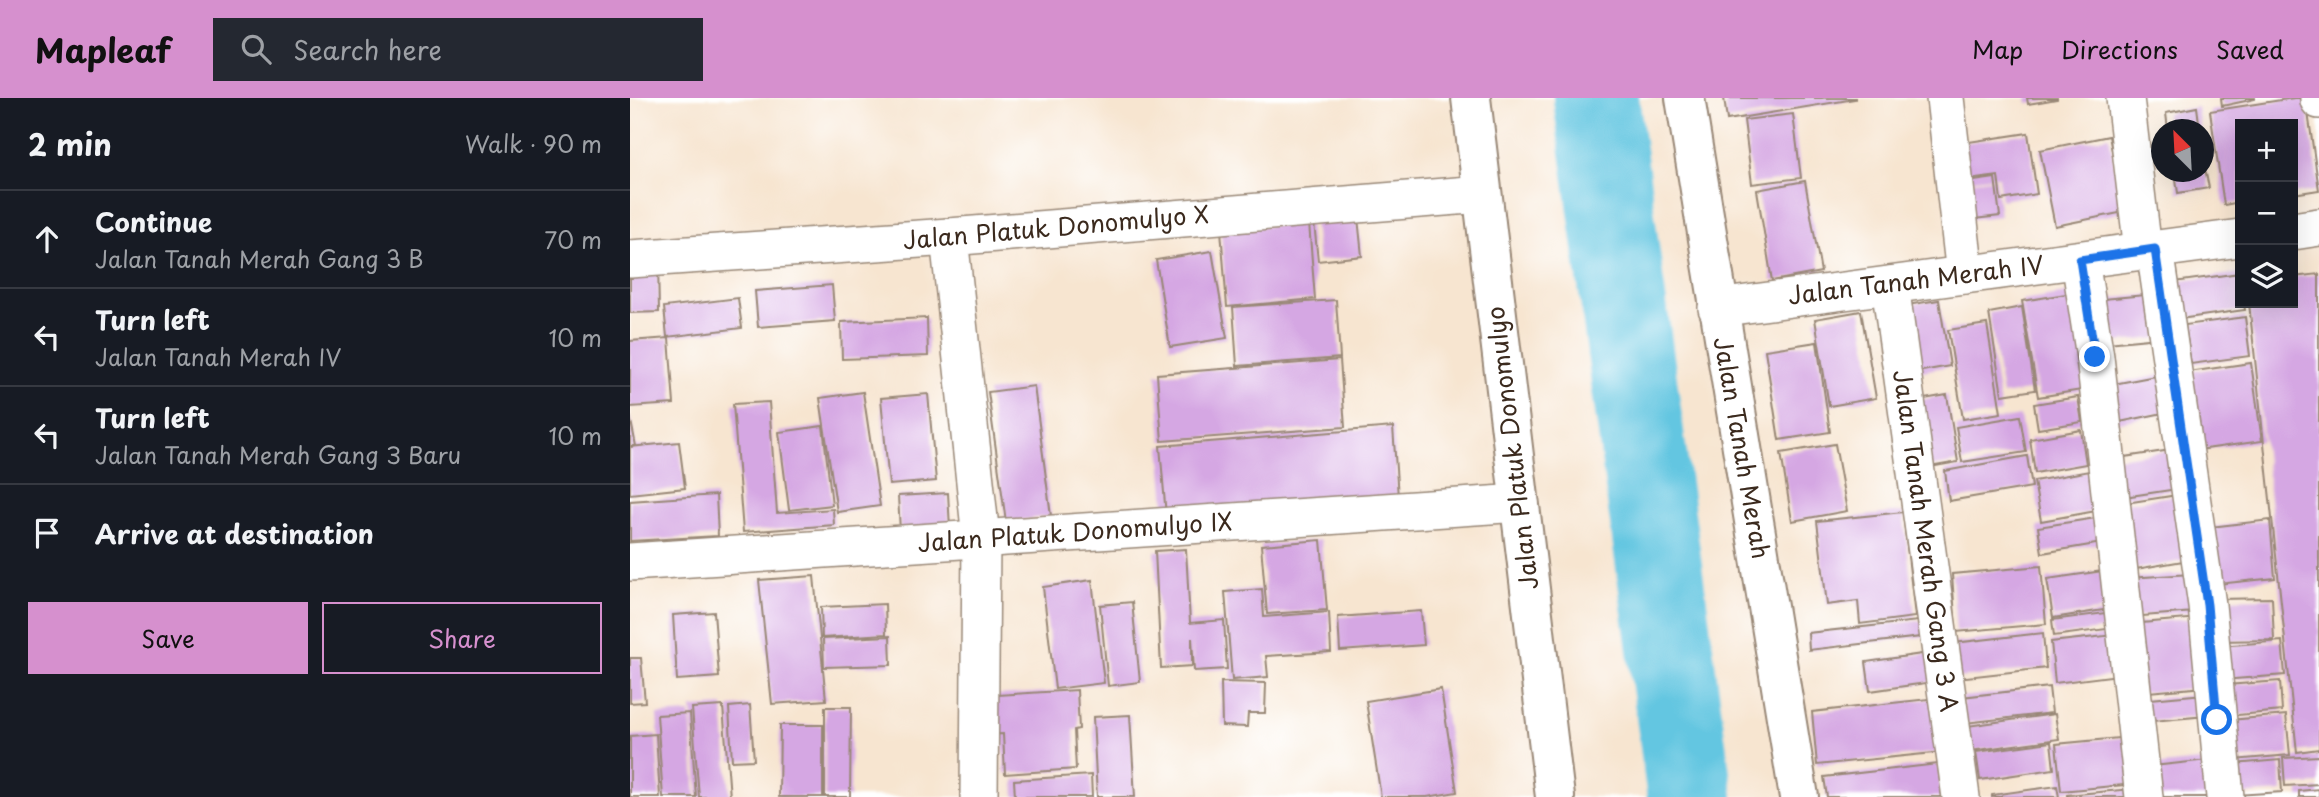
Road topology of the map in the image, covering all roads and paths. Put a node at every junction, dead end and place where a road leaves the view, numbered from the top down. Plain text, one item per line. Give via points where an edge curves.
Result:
1 (1471, 98) edge
2 (1685, 98) edge
3 (1945, 98) edge
4 (2125, 98) edge
5 (1482, 194) junction
6 (2319, 228) edge
7 (2298, 230) edge
8 (949, 237) junction
9 (2235, 239) edge
10 (2149, 250) junction
11 (630, 259) edge
12 (2080, 260) junction
13 (1965, 275) junction
14 (1890, 285) junction
15 (1717, 308) junction
16 (1520, 503) junction
17 (981, 538) junction
18 (630, 562) edge
19 (979, 797) edge
20 (1555, 797) edge
21 (1799, 797) edge
22 (1961, 797) edge
23 (2144, 797) edge
24 (2225, 797) edge

1 - 5 street, Jalan Platuk Donomulyo
2 - 15 street, Jalan Tanah Merah
3 - 13 street
4 - 10 street
5 - 8 street, Jalan Platuk Donomulyo X
5 - 16 street, Jalan Platuk Donomulyo
6 - 7 street
8 - 11 street, Jalan Platuk Donomulyo X
8 - 17 street
9 - 10 street, Jalan Tanah Merah IV
10 - 12 street, Jalan Tanah Merah IV
10 - 24 street via 2207,605
12 - 13 street, Jalan Tanah Merah IV
12 - 23 street
13 - 14 street, Jalan Tanah Merah IV
14 - 15 street, Jalan Tanah Merah IV
14 - 22 street, Jalan Tanah Merah Gang 3 A
15 - 21 street, Jalan Tanah Merah
16 - 17 street, Jalan Platuk Donomulyo IX
16 - 20 street, Jalan Platuk Donomulyo
17 - 18 street, Jalan Platuk Donomulyo IX
17 - 19 street

